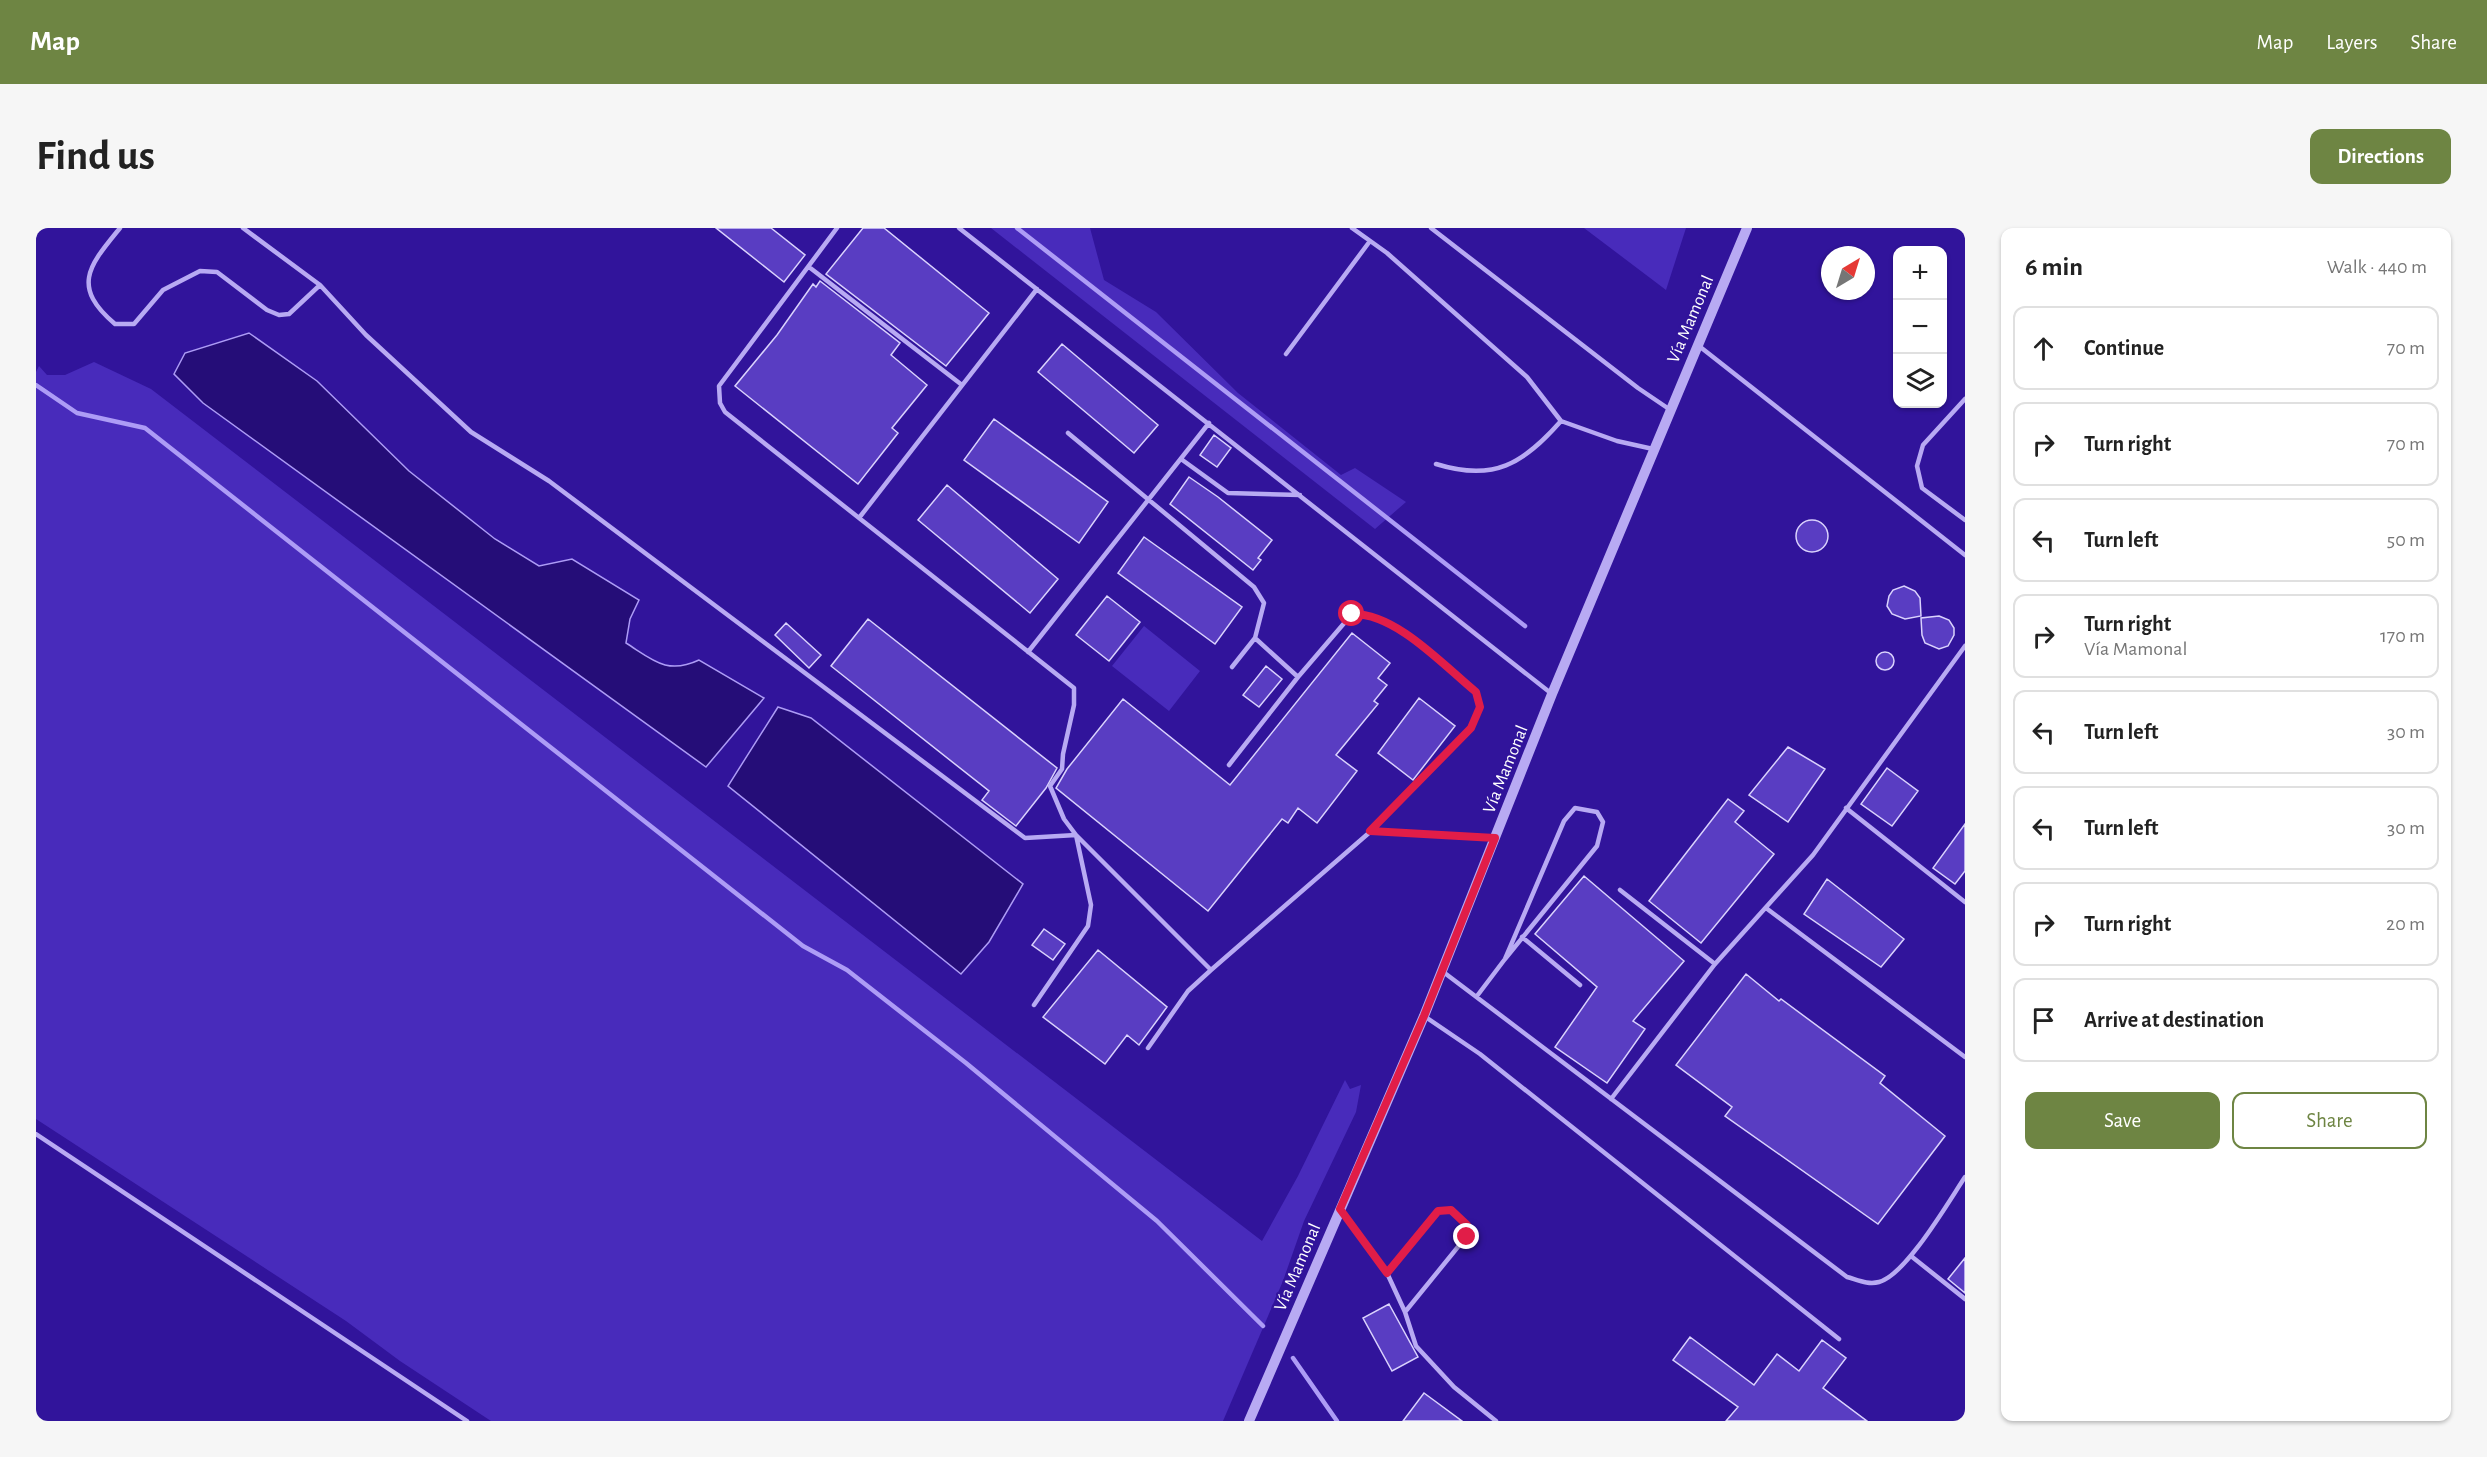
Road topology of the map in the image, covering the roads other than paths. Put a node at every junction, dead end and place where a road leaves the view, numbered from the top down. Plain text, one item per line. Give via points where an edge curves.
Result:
1 (120, 228) edge
2 (243, 228) edge
3 (837, 228) edge
4 (959, 228) edge
5 (1353, 228) edge
6 (1431, 228) edge
7 (1747, 228) edge
8 (1370, 241) junction
9 (809, 267) junction
10 (320, 285) junction
11 (1037, 289) junction
12 (1696, 344) junction
13 (1286, 354) dead end
14 (962, 385) junction
15 (1965, 399) edge
16 (1670, 410) junction
17 (1561, 420) junction
18 (1209, 423) junction
19 (1068, 433) dead end
20 (1653, 449) junction
21 (1181, 459) junction
22 (1436, 464) dead end
23 (1301, 495) junction
24 (1148, 501) junction
25 (859, 518) junction
26 (1965, 520) edge
27 (1965, 555) edge
28 (1255, 638) junction
29 (1965, 646) edge
30 (1028, 652) junction
31 (1232, 667) dead end
32 (1298, 677) junction
33 (1552, 694) junction
34 (1229, 765) dead end
35 (1846, 808) junction
36 (1370, 831) junction
37 (1076, 835) junction
38 (1495, 838) junction
39 (1620, 890) dead end
40 (1965, 902) edge
41 (1766, 908) junction
42 (1521, 938) junction
43 (1505, 959) junction
44 (1715, 964) junction
45 (1211, 970) junction
46 (1442, 971) junction
47 (1581, 985) dead end
48 (1477, 996) junction
49 (1034, 1005) dead end
50 (1424, 1016) junction
51 (1148, 1048) dead end
52 (1965, 1057) edge
53 (1611, 1099) junction
54 (36, 1134) edge
55 (1965, 1177) edge
56 (1340, 1209) junction
57 (1911, 1256) junction
58 (1387, 1273) junction
59 (1965, 1299) edge
60 (1406, 1312) junction
61 (1839, 1339) dead end
62 (467, 1421) edge
63 (1249, 1421) edge
64 (1496, 1421) edge

1 - 10 lane via 93,261 88,287 98,309 115,324 134,324 163,290 200,271 217,272 279,315 289,314
2 - 10 lane
3 - 9 lane
4 - 11 lane
5 - 8 lane
6 - 16 lane
7 - 12 street, Vía Mamonal
8 - 13 lane
8 - 17 lane via 1527,377
9 - 14 lane
9 - 25 lane via 720,386 720,402 725,412
10 - 37 lane via 366,335 471,432 549,481 1025,838
11 - 14 lane
11 - 18 lane
12 - 16 street, Vía Mamonal
12 - 27 lane
14 - 25 lane
15 - 26 lane via 1923,446 1917,466 1922,488
16 - 20 street, Vía Mamonal
17 - 20 lane via 1617,441
17 - 22 lane via 1532,452 1493,472 1461,472
18 - 21 lane
18 - 23 lane
19 - 24 lane
20 - 33 street, Vía Mamonal
21 - 23 lane via 1228,493
21 - 24 lane
23 - 33 lane
24 - 28 lane via 1254,587 1264,603
24 - 30 lane
25 - 30 lane
28 - 31 lane
28 - 32 lane
29 - 35 lane
30 - 37 lane via 1075,690 1062,769 1050,786 1064,819
32 - 34 lane
32 - 36 lane via 1352,614 1368,614 1398,628 1476,692 1480,707 1471,728
33 - 38 street, Vía Mamonal
35 - 40 lane
35 - 41 lane via 1814,855
36 - 38 lane
36 - 45 lane
37 - 45 lane
37 - 49 lane via 1092,905 1088,926
38 - 46 street, Vía Mamonal
39 - 44 lane
41 - 44 lane
41 - 52 lane
42 - 43 lane
42 - 43 lane via 1597,846 1603,822 1597,812 1575,808 1564,821
42 - 47 lane
43 - 48 lane
44 - 53 lane
45 - 51 lane via 1188,991
46 - 48 lane
46 - 50 street, Vía Mamonal
48 - 53 lane
50 - 56 street, Vía Mamonal
50 - 61 lane via 1480,1054
53 - 57 lane via 1847,1277 1868,1283 1883,1281
54 - 62 lane
55 - 57 lane
56 - 58 lane
56 - 63 street, Vía Mamonal
57 - 59 lane
58 - 60 lane
58 - 60 lane via 1438,1211 1451,1210 1467,1225 1467,1237
60 - 64 lane via 1416,1346 1454,1387

